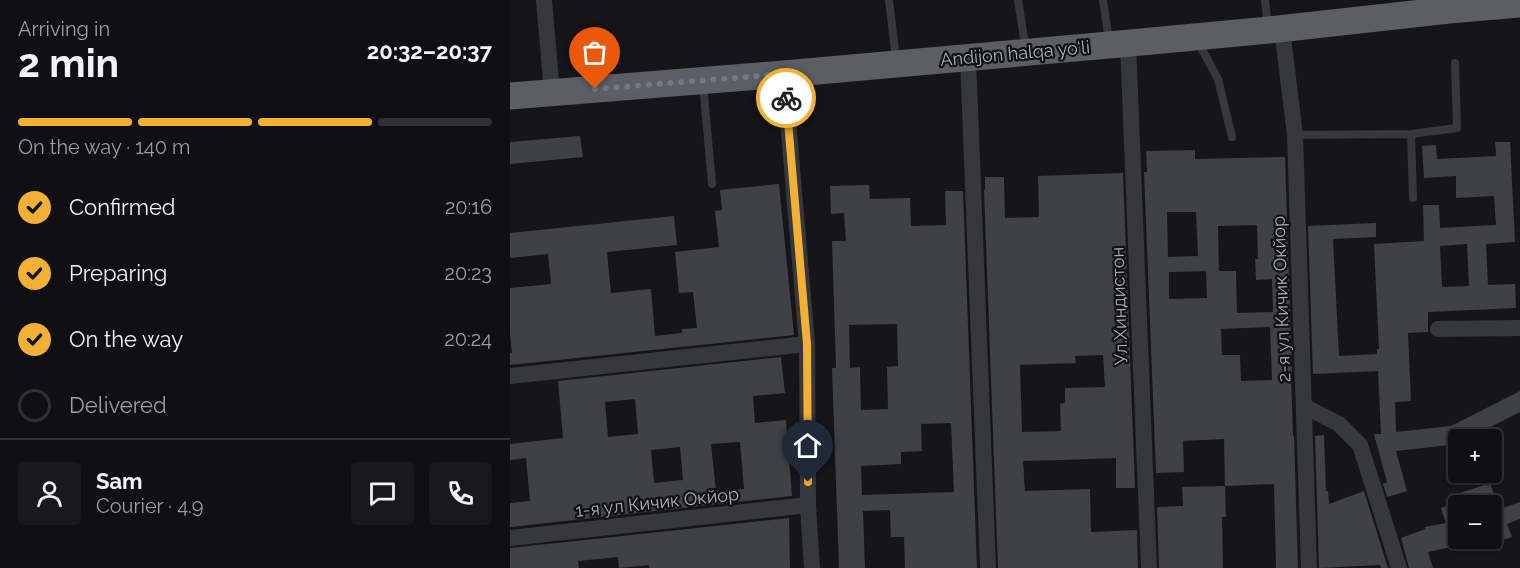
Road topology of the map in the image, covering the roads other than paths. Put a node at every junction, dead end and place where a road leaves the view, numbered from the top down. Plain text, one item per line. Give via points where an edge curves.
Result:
1 (544, 0) edge
2 (889, 0) edge
3 (1018, 0) edge
4 (1103, 0) edge
5 (1265, 0) edge
6 (1520, 4) edge
7 (1276, 29) junction
8 (1196, 37) junction
9 (1118, 44) junction
10 (1026, 52) junction
11 (968, 58) junction
12 (1455, 63) dead end
13 (896, 64) junction
14 (784, 74) junction
15 (703, 81) junction
16 (552, 92) junction
17 (510, 96) edge
18 (1411, 134) junction
19 (1295, 135) junction
20 (1232, 137) dead end
21 (712, 184) dead end
22 (1413, 198) dead end
23 (1520, 328) edge
24 (1438, 329) dead end
25 (807, 344) junction
26 (510, 376) edge
27 (1304, 406) junction
28 (808, 505) junction
29 (510, 538) edge
30 (812, 568) edge
31 (988, 568) edge
32 (1149, 568) edge
33 (1309, 568) edge
34 (1399, 568) edge

1 - 16 street
2 - 13 lane
3 - 10 lane
4 - 9 lane
5 - 7 lane
6 - 7 highway, Andijon halqa yo‘li
7 - 8 highway, Andijon halqa yo‘li
7 - 19 street, 2-я ул Кичик Окйор
8 - 9 highway, Andijon halqa yo‘li
8 - 20 lane via 1218,79
9 - 10 highway, Andijon halqa yo‘li
9 - 32 street, Ул.Хиндистон
10 - 11 highway, Andijon halqa yo‘li
11 - 13 highway, Andijon halqa yo‘li
11 - 31 street
12 - 18 lane via 1457,128
13 - 14 highway, Andijon halqa yo‘li
14 - 15 highway, Andijon halqa yo‘li
14 - 25 street
15 - 16 highway, Andijon halqa yo‘li
15 - 21 lane
16 - 17 highway, Andijon halqa yo‘li
18 - 19 lane
18 - 22 lane
19 - 27 street, 2-я ул Кичик Окйор
23 - 24 street
25 - 26 street
25 - 28 street
27 - 33 street, 2-я ул Кичик Окйор
27 - 34 street via 1339,424 1360,445
28 - 29 street, 1-я ул Кичик Окйор
28 - 30 street

